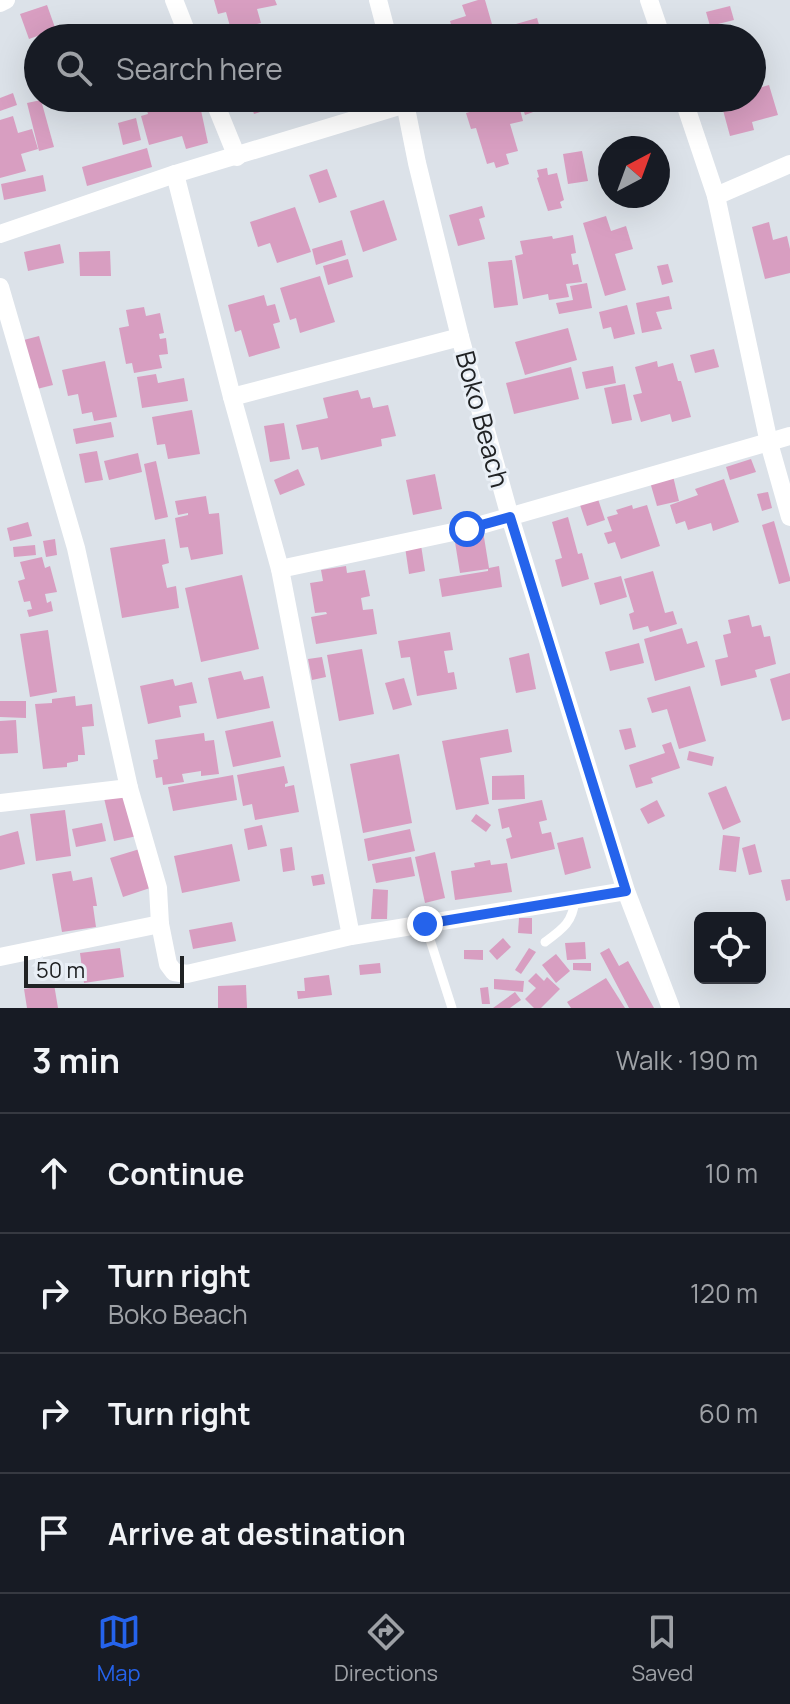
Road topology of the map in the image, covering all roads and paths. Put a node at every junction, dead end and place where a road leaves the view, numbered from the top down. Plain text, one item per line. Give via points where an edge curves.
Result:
1 (6, 0) edge
2 (174, 0) edge
3 (378, 0) edge
4 (649, 0) edge
5 (0, 3) edge
6 (183, 24) edge
7 (384, 24) edge
8 (657, 24) edge
9 (219, 112) edge
10 (372, 112) edge
11 (407, 112) edge
12 (688, 112) edge
13 (237, 157) junction
14 (790, 164) edge
15 (175, 174) junction
16 (716, 196) junction
17 (0, 234) edge
18 (0, 287) edge
19 (460, 337) junction
20 (232, 397) junction
21 (790, 436) edge
22 (769, 443) junction
23 (510, 517) junction
24 (790, 517) edge
25 (280, 569) junction
26 (129, 788) junction
27 (0, 803) edge
28 (626, 891) junction
29 (575, 899) junction
30 (160, 924) junction
31 (425, 924) junction
32 (351, 936) junction
33 (545, 942) dead end
34 (0, 957) edge
35 (452, 1008) edge
36 (671, 1008) edge

1 - 5 street
2 - 6 street
3 - 7 street
4 - 8 street
9 - 13 street
10 - 13 street
11 - 19 street, Boko Beach
12 - 16 street
13 - 15 street
14 - 16 street
15 - 17 street
15 - 20 street
16 - 22 street
18 - 26 street via 76,548
19 - 20 street
19 - 23 street, Boko Beach
20 - 25 street
21 - 22 street
22 - 23 street
22 - 24 street
23 - 25 street
23 - 28 street, Boko Beach
25 - 32 street
26 - 27 street
26 - 30 street via 158,888
28 - 29 street
28 - 36 street, Boko Beach
29 - 31 street
29 - 33 lane via 567,927
30 - 32 street via 168,964 180,974
30 - 34 street
31 - 32 street
31 - 35 lane

